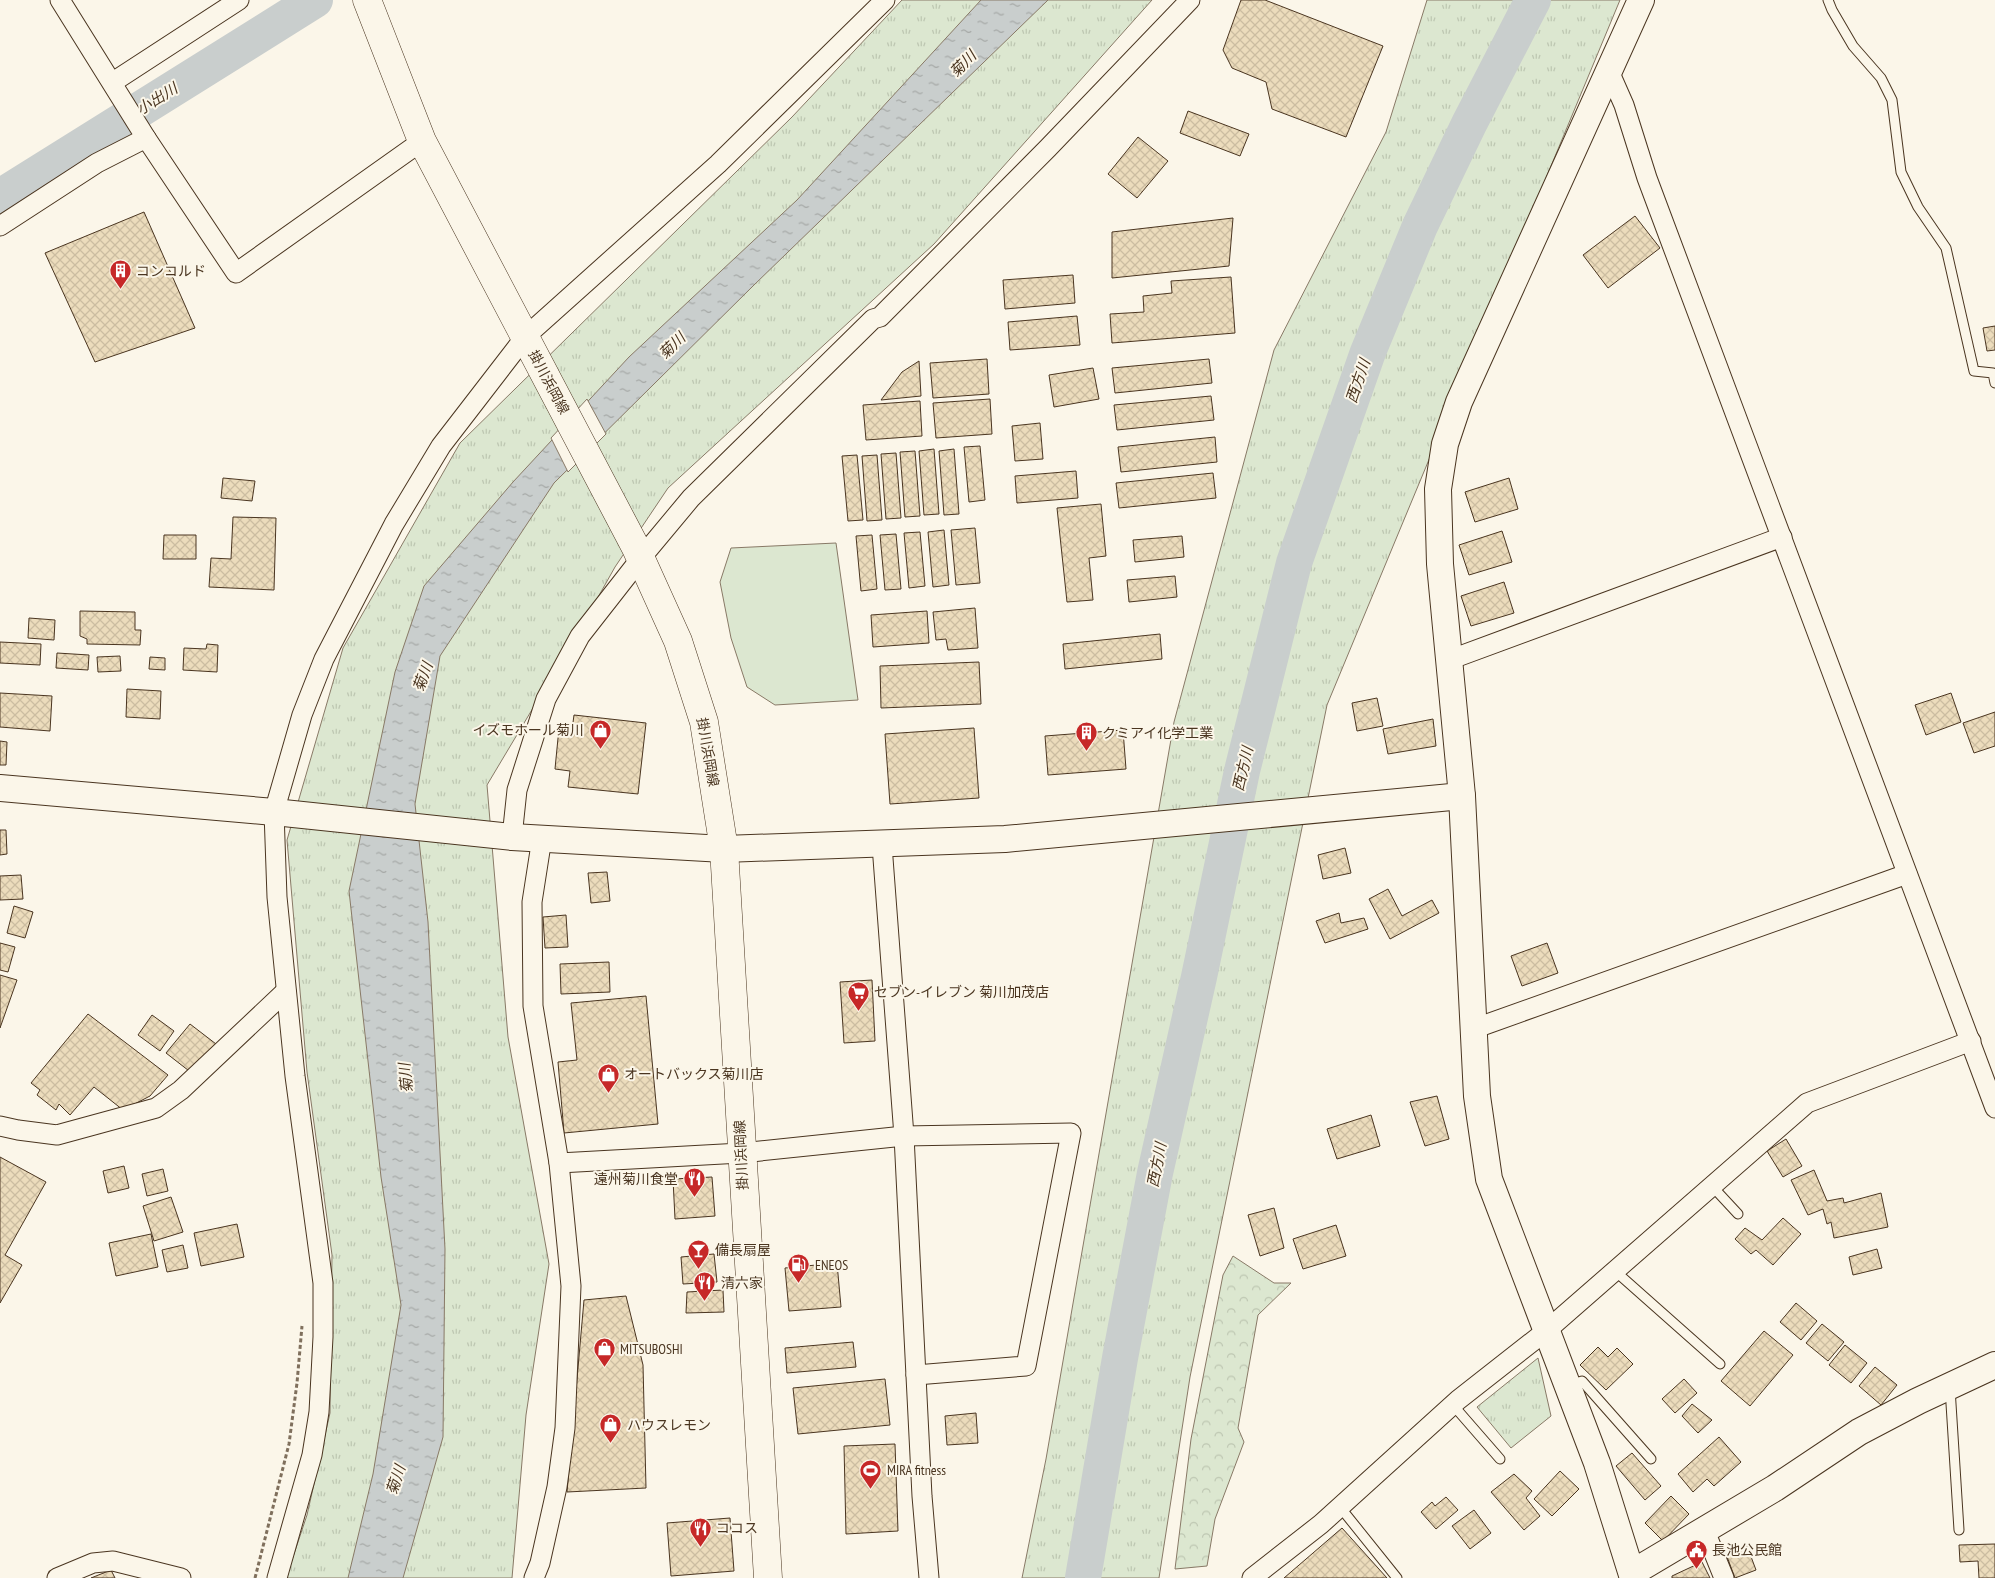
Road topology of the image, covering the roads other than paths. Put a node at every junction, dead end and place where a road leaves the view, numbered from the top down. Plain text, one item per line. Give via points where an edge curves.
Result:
1 (60, 0) edge
2 (238, 0) edge
3 (367, 0) edge
4 (885, 0) edge
5 (1190, 0) edge
6 (1641, 0) edge
7 (1828, 0) edge
8 (1608, 71) junction
9 (113, 82) junction
10 (146, 138) junction
11 (422, 141) junction
12 (0, 226) edge
13 (524, 337) junction
14 (1995, 383) edge
15 (1782, 537) junction
16 (638, 553) junction
17 (1449, 660) junction
18 (0, 788) edge
19 (1462, 796) junction
20 (278, 813) junction
21 (505, 835) junction
22 (542, 838) junction
23 (882, 845) junction
24 (724, 849) junction
25 (1907, 874) junction
26 (286, 991) junction
27 (1473, 1029) junction
28 (1971, 1041) junction
29 (1991, 1088) edge
30 (1995, 1108) edge
31 (0, 1126) edge
32 (904, 1136) junction
33 (741, 1153) junction
34 (559, 1163) junction
35 (1712, 1186) junction
36 (1738, 1214) dead end
37 (1615, 1271) junction
38 (1546, 1331) junction
39 (1720, 1364) dead end
40 (1995, 1365) edge
41 (916, 1375) junction
42 (1567, 1386) junction
43 (1950, 1386) junction
44 (1453, 1405) junction
45 (1500, 1459) dead end
46 (1652, 1459) dead end
47 (1340, 1506) junction
48 (1960, 1530) dead end
49 (1705, 1531) junction
50 (1632, 1576) edge
51 (56, 1578) edge
52 (181, 1578) edge
53 (277, 1578) edge
54 (534, 1578) edge
55 (768, 1578) edge
56 (929, 1578) edge
57 (1252, 1578) edge
58 (1397, 1578) edge
59 (1724, 1578) edge

1 - 9 street
2 - 9 street
3 - 11 main road, 掛川浜岡線
4 - 13 street via 718,164
5 - 16 street via 887,310 872,319
6 - 8 street
7 - 14 lane via 1853,46 1881,78 1892,100 1902,172 1918,207 1946,248 1974,371 1993,373
8 - 15 street via 1624,105 1650,187
8 - 17 street via 1459,402 1445,444 1438,497 1440,564
9 - 10 street
10 - 11 street via 236,273
10 - 12 street via 97,163
11 - 13 main road, 掛川浜岡線
13 - 16 main road, 掛川浜岡線
13 - 20 street via 441,446 394,524 324,659 302,715
15 - 17 street
15 - 25 street
16 - 21 street via 580,636 546,698
16 - 24 main road, 掛川浜岡線 via 678,641 704,722
17 - 19 street
18 - 20 street
19 - 23 street via 1005,839
19 - 27 street
20 - 21 street
20 - 26 street via 277,897
21 - 22 street
22 - 24 street
22 - 34 street via 532,902 533,1006
23 - 24 street
23 - 32 street
24 - 33 main road, 掛川浜岡線
25 - 27 street
25 - 28 street
26 - 31 street via 181,1090 156,1108 57,1135
26 - 53 street via 324,1305 321,1387 312,1455
27 - 38 street via 1477,1096 1489,1179
28 - 29 street
28 - 35 street via 1806,1103
29 - 30 street
32 - 33 street
32 - 41 street
32 - 41 street via 1071,1133 1026,1366
33 - 34 street
33 - 55 main road, 掛川浜岡線
34 - 54 street via 571,1286 565,1428 557,1487
35 - 36 lane
35 - 37 street
37 - 38 street
37 - 39 lane
38 - 42 street
38 - 44 street
40 - 43 street
41 - 56 street
42 - 46 lane via 1582,1381
42 - 50 street via 1597,1463
43 - 48 lane
43 - 49 street via 1859,1432
44 - 45 lane
44 - 47 street
47 - 57 street
47 - 58 lane
49 - 50 street
49 - 59 street
51 - 52 street via 94,1562 112,1560

